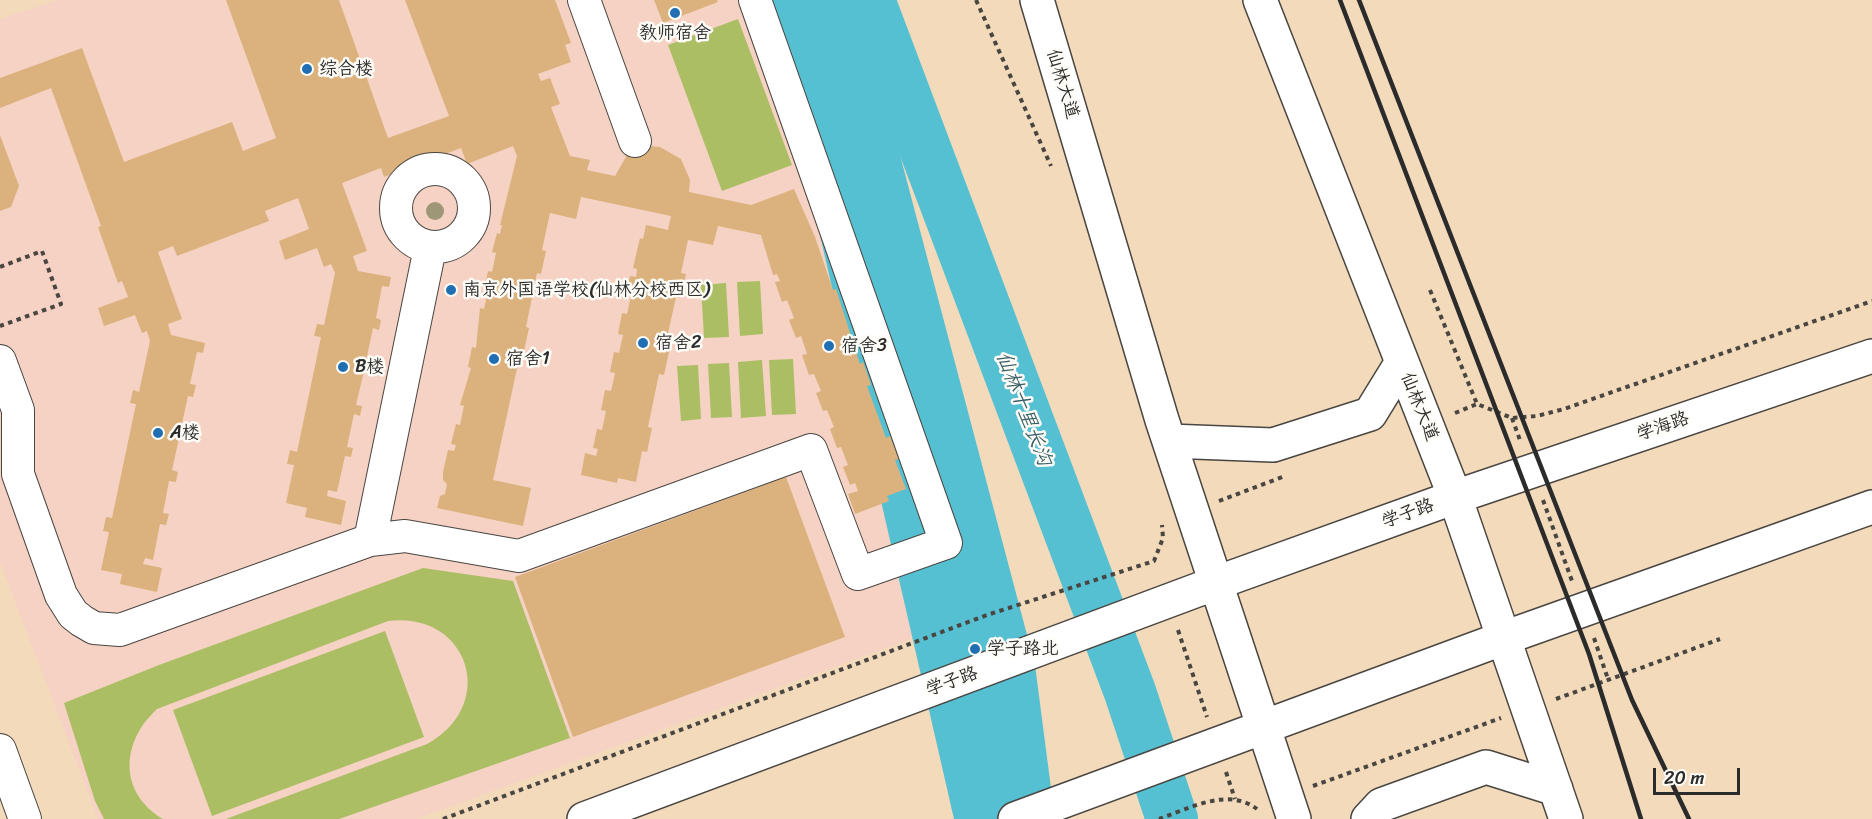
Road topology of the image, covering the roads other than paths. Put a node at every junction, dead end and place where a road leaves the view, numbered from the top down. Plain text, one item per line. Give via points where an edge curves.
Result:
1 (584, 0) edge
2 (755, 0) edge
3 (1036, 0) edge
4 (1260, 0) edge
5 (634, 141) dead end
6 (430, 248) dead end
7 (1872, 356) edge
8 (0, 361) edge
9 (1402, 362) junction
10 (1169, 441) junction
11 (1455, 498) junction
12 (1872, 507) edge
13 (370, 540) junction
14 (1216, 584) junction
15 (1504, 638) junction
16 (1264, 727) junction
17 (0, 750) edge
18 (1561, 804) edge
19 (1280, 809) edge
20 (25, 819) edge
21 (584, 819) edge
22 (1016, 819) edge
23 (1368, 819) edge

1 - 5 street
2 - 13 street via 946,543 858,574 811,450 519,556 405,536
3 - 10 main road, 仙林大道
4 - 9 main road, 仙林大道
6 - 13 street
7 - 11 main road, 学海路
8 - 13 street via 18,410 18,474 61,595 73,614 94,628 120,630
9 - 10 main road via 1370,414 1273,446
9 - 11 main road, 仙林大道
10 - 14 main road, 仙林大道
11 - 14 main road, 学子路
11 - 15 main road, 仙林大道
12 - 15 main road
14 - 16 main road, 仙林大道
14 - 21 main road, 学子路
15 - 16 main road
15 - 18 main road, 仙林大道
16 - 19 main road, 仙林大道
16 - 22 main road
17 - 20 street
18 - 23 main road via 1486,767 1381,805

